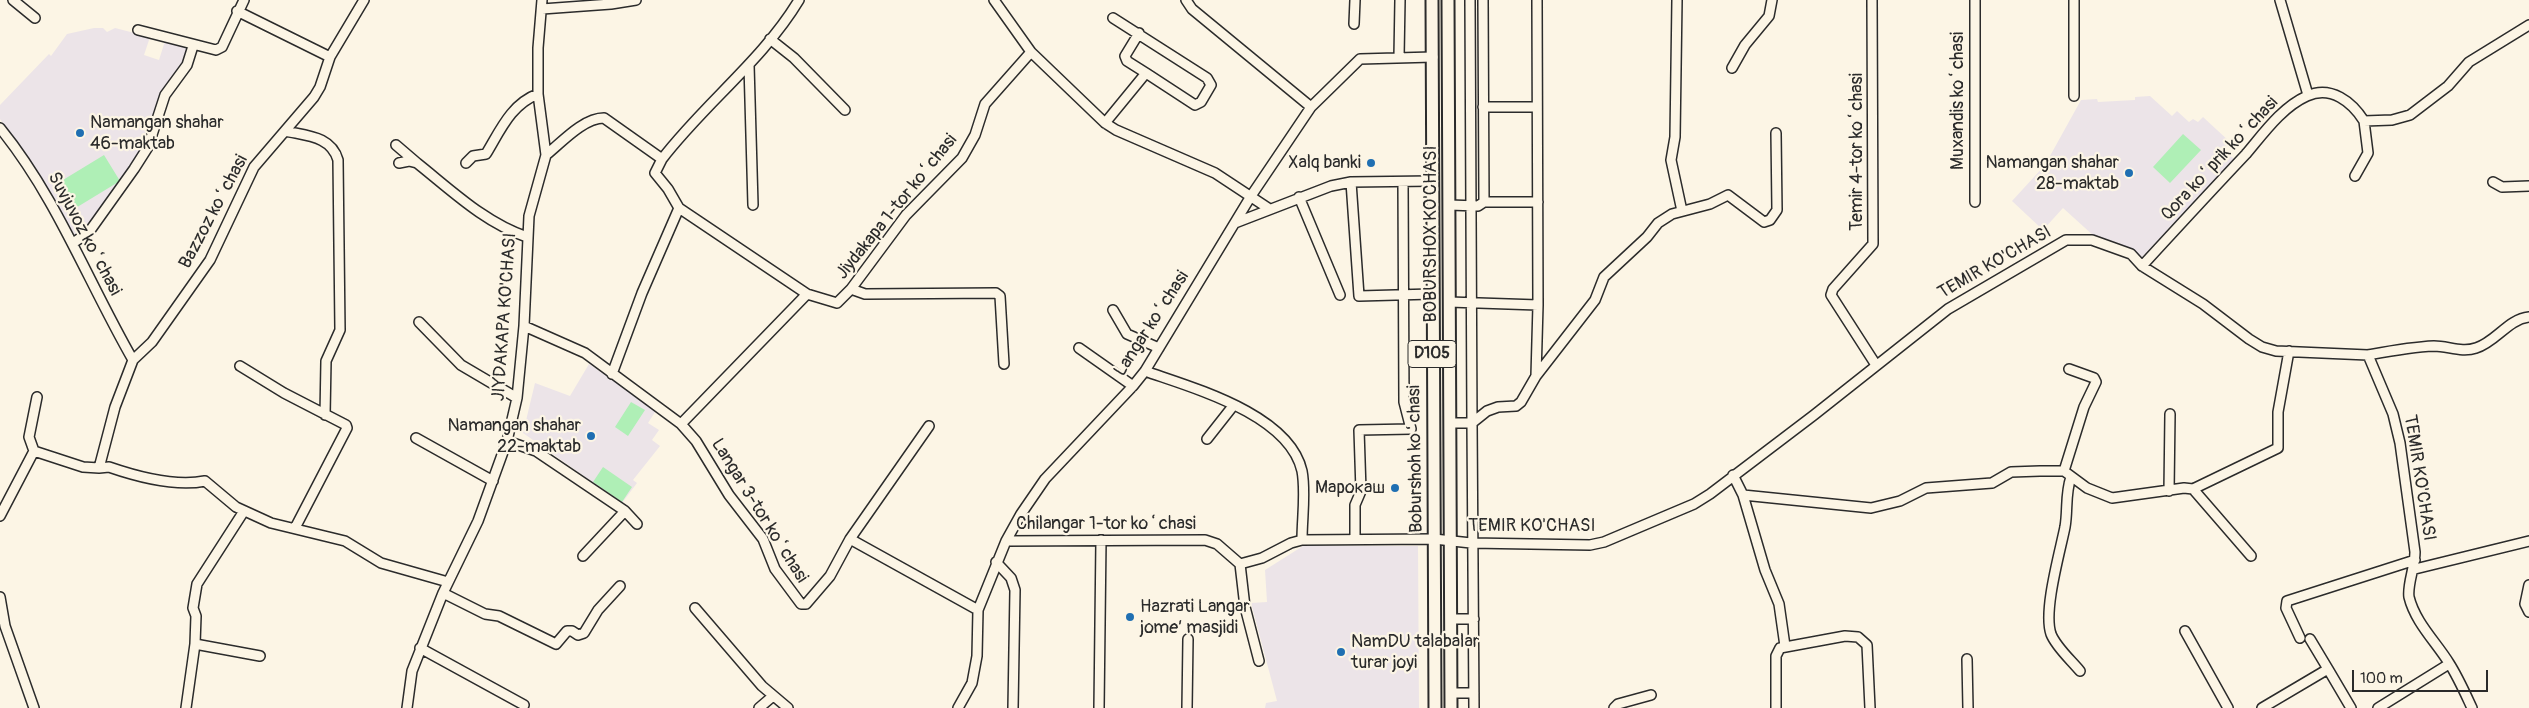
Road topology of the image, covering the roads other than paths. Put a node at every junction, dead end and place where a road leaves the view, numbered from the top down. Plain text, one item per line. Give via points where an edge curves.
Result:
1 (13, 0) edge
2 (244, 0) edge
3 (364, 0) edge
4 (636, 0) edge
5 (799, 0) edge
6 (994, 0) edge
7 (1186, 0) edge
8 (1355, 0) edge
9 (1400, 0) edge
10 (1432, 0) edge
11 (1448, 0) edge
12 (1470, 0) edge
13 (1483, 0) edge
14 (1537, 0) edge
15 (1677, 0) edge
16 (1772, 0) edge
17 (1872, 0) edge
18 (1975, 0) edge
19 (2074, 0) edge
20 (2280, 0) edge
21 (542, 5) edge
22 (237, 11) junction
23 (35, 18) dead end
24 (1113, 18) dead end
25 (1354, 24) dead end
26 (2529, 25) edge
27 (138, 30) dead end
28 (1139, 34) junction
29 (770, 39) junction
30 (193, 46) junction
31 (1031, 52) junction
32 (330, 57) junction
33 (1399, 57) junction
34 (1433, 57) junction
35 (749, 65) junction
36 (1732, 68) dead end
37 (1146, 73) junction
38 (538, 94) junction
39 (2308, 95) junction
40 (2074, 96) dead end
41 (1311, 107) junction
42 (1483, 107) junction
43 (1537, 107) junction
44 (845, 110) dead end
45 (2364, 121) junction
46 (1104, 123) junction
47 (0, 128) edge
48 (285, 131) junction
49 (1776, 133) dead end
50 (396, 145) dead end
51 (546, 155) junction
52 (662, 159) junction
53 (399, 163) dead end
54 (417, 163) junction
55 (466, 163) dead end
56 (2355, 176) dead end
57 (1351, 182) junction
58 (1403, 182) junction
59 (1432, 182) junction
60 (2494, 182) dead end
61 (2529, 186) edge
62 (1251, 196) junction
63 (1299, 197) junction
64 (1484, 202) junction
65 (1538, 202) junction
66 (1974, 202) dead end
67 (753, 205) dead end
68 (1449, 205) junction
69 (1471, 206) junction
70 (679, 208) junction
71 (1268, 208) junction
72 (1682, 211) junction
73 (1235, 223) junction
74 (526, 237) junction
75 (73, 243) junction
76 (2142, 266) junction
77 (851, 289) junction
78 (807, 294) junction
79 (1432, 294) junction
80 (1340, 295) dead end
81 (1403, 295) junction
82 (1449, 302) junction
83 (1471, 303) junction
84 (1538, 305) junction
85 (1113, 310) dead end
86 (2529, 317) edge
87 (419, 322) dead end
88 (524, 326) junction
89 (1079, 348) dead end
90 (1159, 348) junction
91 (2289, 352) junction
92 (2368, 356) junction
93 (133, 360) junction
94 (1004, 364) dead end
95 (1876, 365) junction
96 (240, 366) dead end
97 (2069, 368) dead end
98 (1145, 371) junction
99 (612, 374) junction
100 (1536, 376) junction
101 (1133, 386) junction
102 (37, 397) dead end
103 (517, 398) junction
104 (1233, 406) junction
105 (325, 414) junction
106 (2170, 414) dead end
107 (1450, 423) junction
108 (1472, 423) junction
109 (681, 424) junction
110 (929, 426) dead end
111 (416, 438) dead end
112 (1206, 439) dead end
113 (507, 441) junction
114 (34, 450) junction
115 (99, 468) junction
116 (2067, 474) junction
117 (1733, 475) junction
118 (493, 481) junction
119 (2193, 489) junction
120 (2169, 491) junction
121 (1744, 495) junction
122 (244, 511) junction
123 (625, 511) junction
124 (0, 516) edge
125 (637, 524) dead end
126 (295, 528) junction
127 (850, 539) junction
128 (1355, 539) junction
129 (1434, 539) junction
130 (1006, 540) junction
131 (1101, 540) junction
132 (1302, 540) junction
133 (1451, 541) junction
134 (2529, 542) edge
135 (1471, 543) junction
136 (583, 556) dead end
137 (2251, 556) dead end
138 (996, 562) junction
139 (1240, 564) junction
140 (2415, 564) junction
141 (448, 582) junction
142 (2529, 585) edge
143 (620, 586) dead end
144 (443, 593) junction
145 (0, 597) edge
146 (695, 608) dead end
147 (978, 610) junction
148 (2529, 612) edge
149 (1451, 619) junction
150 (1474, 619) junction
151 (2185, 631) dead end
152 (2300, 638) dead end
153 (1188, 639) dead end
154 (2310, 639) dead end
155 (195, 644) junction
156 (1785, 646) junction
157 (420, 648) junction
158 (260, 656) dead end
159 (1967, 659) dead end
160 (1259, 661) dead end
161 (2449, 664) junction
162 (2328, 669) junction
163 (2080, 670) dead end
164 (1451, 693) junction
165 (1474, 693) junction
166 (1651, 695) dead end
167 (774, 696) junction
168 (524, 705) dead end
169 (34, 708) edge
170 (186, 708) edge
171 (407, 708) edge
172 (759, 708) edge
173 (788, 708) edge
174 (958, 708) edge
175 (1013, 708) edge
176 (1098, 708) edge
177 (1187, 708) edge
178 (1435, 708) edge
179 (1451, 708) edge
180 (1474, 708) edge
181 (1614, 708) edge
182 (1776, 708) edge
183 (1870, 708) edge
184 (1968, 708) edge
185 (2228, 708) edge
186 (2262, 708) edge
187 (2352, 708) edge
188 (2380, 708) edge
189 (2472, 708) edge

1 - 23 street
2 - 22 street
3 - 32 street, Bazzoz koʻchasi
4 - 21 street
5 - 29 street
6 - 31 street
7 - 41 street via 1192,9
8 - 25 street
9 - 33 street
10 - 34 main road, Boburshoh koʻchasi / D105
11 - 68 main road, BOBURSHOX KO'CHASI / D105
12 - 69 street
13 - 42 street
14 - 43 street
15 - 72 street via 1675,138 1670,160
16 - 36 street via 1769,16 1745,45
17 - 95 street, Temir 4-tor koʻchasi via 1873,244 1831,295
18 - 66 street, Muxandis koʻchasi
19 - 40 street
20 - 39 street
21 - 38 street, JIYDAKAPA KO'CHASI
22 - 30 street via 220,49
22 - 32 street
24 - 28 street
26 - 45 street via 2469,62 2448,86 2410,115 2392,120
27 - 30 street
28 - 37 street via 1125,56
28 - 37 street via 1207,78 1211,85 1201,102 1195,105
29 - 35 street
29 - 44 street via 794,58
30 - 75 street via 187,65 166,95 143,154 115,199 94,225
31 - 46 street
31 - 77 street, Jiydakapa 1-tor koʻchasi via 985,104 975,135 962,158 906,215
32 - 48 street, Bazzoz koʻchasi via 320,87
33 - 34 street, Langar koʻchasi
33 - 41 street, Langar koʻchasi via 1360,59
34 - 59 main road, Boburshoh koʻchasi / D105
35 - 52 street
35 - 67 street
37 - 46 street
38 - 51 street, JIYDAKAPA KO'CHASI
38 - 55 street via 524,101 507,119 486,154 470,157
39 - 45 street via 2337,95 2351,104
39 - 76 street, Qora koʻprik koʻchasi via 2279,117
41 - 62 street, Langar koʻchasi
42 - 43 street
42 - 64 street
43 - 65 street
45 - 56 street via 2368,153
46 - 62 street via 1215,173
47 - 75 street, Suvjuvoz koʻchasi via 28,164
48 - 93 street, Bazzoz koʻchasi via 254,167 210,260 152,342
48 - 105 street via 328,142 336,151 338,160 340,330 326,361
49 - 72 street via 1777,210 1770,220 1764,222 1728,195 1710,204
50 - 54 street
51 - 52 street via 581,128 604,118
51 - 74 street, JIYDAKAPA KO'CHASI
52 - 70 street, Jiydakapa 1-tor koʻchasi via 655,174
53 - 54 street
54 - 74 street via 485,216 510,232
57 - 58 street
57 - 63 street
57 - 81 street via 1359,296
58 - 59 street
58 - 81 street
59 - 79 main road, Boburshoh koʻchasi / D105
60 - 61 street via 2502,187
62 - 71 street
62 - 73 street, Langar koʻchasi
63 - 71 street
63 - 80 street
64 - 65 street
64 - 69 street
65 - 84 street
68 - 69 street
68 - 82 main road, BOBURSHOX KO'CHASI / D105
69 - 83 street
70 - 78 street, Jiydakapa 1-tor koʻchasi
70 - 99 street
71 - 73 street
72 - 100 street via 1658,223 1604,277 1595,300
73 - 90 street, Langar koʻchasi
74 - 88 street, JIYDAKAPA KO'CHASI
75 - 93 street, Suvjuvoz koʻchasi
76 - 91 street, TEMIR KO'CHASI via 2203,304 2262,347
76 - 95 street, TEMIR KO'CHASI via 2132,254 2110,245 2092,240 2066,240 1969,294
77 - 78 street, Jiydakapa 1-tor koʻchasi via 837,303
77 - 94 street via 865,294 996,293 1000,296
78 - 109 street
79 - 81 street
79 - 129 main road, Boburshoh koʻchasi / D105
81 - 128 street via 1404,402 1411,429 1359,430 1361,492 1355,505
82 - 83 street
82 - 107 main road, BOBURSHOX KO'CHASI / D105
83 - 84 street
83 - 108 street
84 - 100 street
85 - 90 street via 1127,334
86 - 92 street via 2519,319 2478,348 2427,346
87 - 103 street via 461,365
88 - 99 street, Langar 3-tor koʻchasi via 585,353
88 - 103 street, JIYDAKAPA KO'CHASI
89 - 101 street
90 - 98 street, Langar koʻchasi
91 - 92 street, TEMIR KO'CHASI
91 - 119 street via 2278,412 2278,448
92 - 140 street, TEMIR KO'CHASI via 2393,414
93 - 115 street via 114,406
95 - 117 street, TEMIR KO'CHASI
96 - 105 street
97 - 116 street via 2094,378 2096,385 2084,407
98 - 101 street, Langar koʻchasi
98 - 104 street
99 - 109 street, Langar 3-tor koʻchasi
100 - 108 street via 1516,406 1498,407
101 - 130 street, Langar koʻchasi via 1045,479
102 - 114 street via 29,437
103 - 113 street, JIYDAKAPA KO'CHASI
104 - 112 street
104 - 132 street via 1278,432 1296,454 1302,472
105 - 126 street via 346,425 347,431
106 - 120 street
107 - 108 street
107 - 133 main road, BOBURSHOX KO'CHASI / D105
108 - 135 street
109 - 127 street, Langar 3-tor koʻchasi via 763,539 775,569 801,604 806,604 830,576
110 - 127 street
111 - 118 street
113 - 118 street, JIYDAKAPA KO'CHASI
113 - 123 street via 536,451
114 - 115 street
114 - 124 street
115 - 122 street via 109,467 174,483 205,481
116 - 120 street via 2098,494 2112,498
116 - 121 street via 2011,472 1992,482 1926,488 1900,501 1871,508
116 - 163 street via 2065,524 2050,596 2050,629
117 - 121 street
117 - 135 street, TEMIR KO'CHASI via 1694,504 1604,542
118 - 141 street, JIYDAKAPA KO'CHASI via 478,521
119 - 120 street
119 - 137 street
121 - 156 street via 1765,570 1779,604
122 - 126 street via 271,523
122 - 155 street via 197,584 193,608 196,616
123 - 125 street
123 - 136 street
126 - 141 street via 345,542 381,563
127 - 147 street
128 - 129 street
128 - 132 street
129 - 133 street, TEMIR KO'CHASI
129 - 178 main road, Boburshoh koʻchasi / D105
130 - 131 street, Chilangar 1-tor koʻchasi
130 - 138 street, Langar koʻchasi
131 - 139 street, Chilangar 1-tor koʻchasi via 1204,540 1217,544
131 - 176 street
132 - 139 street
133 - 135 street, TEMIR KO'CHASI
133 - 149 main road, BOBURSHOX KO'CHASI / D105
134 - 140 street
135 - 150 street
138 - 147 street, Langar koʻchasi
138 - 175 street via 1011,578 1015,590
139 - 160 street via 1245,607
140 - 152 street via 2288,601 2286,608
140 - 161 street, TEMIR KO'CHASI via 2409,596
141 - 144 street, JIYDAKAPA KO'CHASI
142 - 148 street via 2525,604
143 - 144 street via 598,610 584,633 578,635 567,631 556,644
144 - 157 street, JIYDAKAPA KO'CHASI
145 - 169 street via 5,626
146 - 167 street
147 - 174 street, Langar koʻchasi via 977,656 972,683
149 - 150 street
149 - 164 main road, BOBURSHOX KO'CHASI / D105
150 - 165 street
151 - 185 street
153 - 177 street
154 - 162 street
155 - 158 street
155 - 170 street
156 - 182 street via 1776,656
156 - 183 street via 1845,636 1864,640 1868,650
157 - 168 street
157 - 171 street, JIYDAKAPA KO'CHASI via 412,671
159 - 184 street
161 - 188 street
161 - 189 street, TEMIR KO'CHASI
162 - 186 street
162 - 187 street
164 - 165 street
164 - 179 main road, BOBURSHOX KO'CHASI / D105
165 - 180 street
166 - 181 street
167 - 172 street
167 - 173 street

